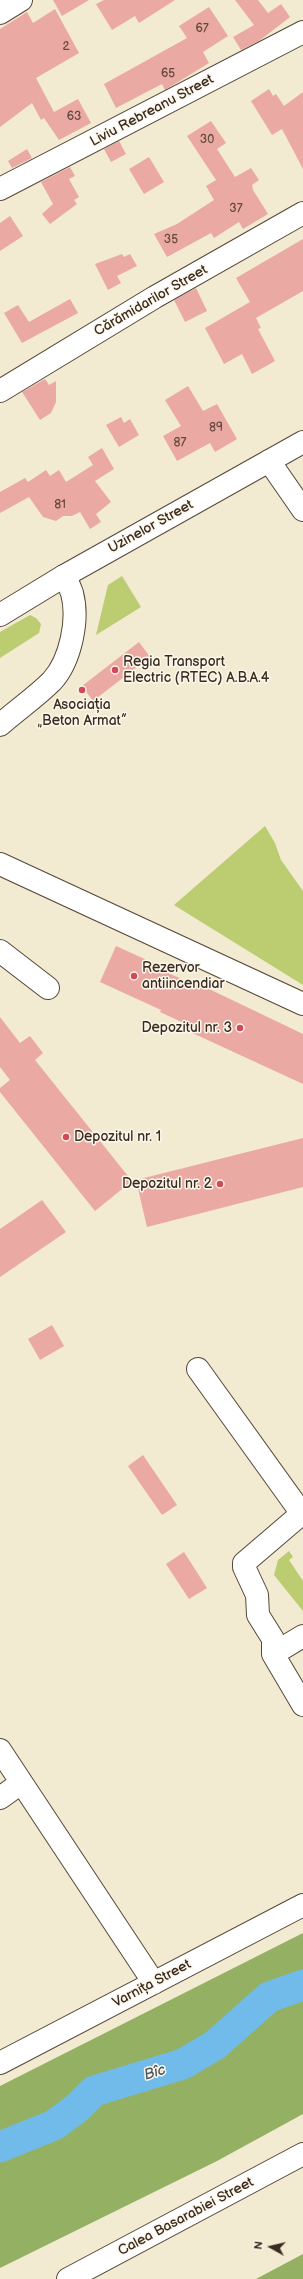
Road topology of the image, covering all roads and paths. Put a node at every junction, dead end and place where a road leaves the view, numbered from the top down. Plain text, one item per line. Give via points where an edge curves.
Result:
1 (21, 0) edge
2 (0, 13) edge
3 (303, 32) edge
4 (0, 189) edge
5 (303, 213) edge
6 (0, 391) edge
7 (303, 442) edge
8 (269, 461) junction
9 (303, 510) edge
10 (64, 576) junction
11 (0, 615) edge
12 (0, 725) edge
13 (0, 864) edge
14 (0, 951) edge
15 (48, 988) dead end
16 (303, 1004) edge
17 (198, 1369) dead end
18 (303, 1636) edge
19 (273, 1654) junction
20 (303, 1705) edge
21 (0, 1750) edge
22 (21, 1783) junction
23 (0, 1798) edge
24 (303, 1905) edge
25 (154, 1983) junction
26 (0, 2063) edge
27 (303, 2154) edge
28 (68, 2279) edge

1 - 2 street
3 - 4 street, Liviu Rebreanu Street
5 - 6 street, Cărămidarilor Street via 155,297
7 - 8 street, Uzinelor Street
8 - 9 street
8 - 10 street, Uzinelor Street
10 - 11 street, Uzinelor Street
10 - 12 street via 72,592 74,608 69,646 61,668 52,680
13 - 16 street
14 - 15 street
17 - 19 street via 300,1511 299,1516 244,1563 244,1568 258,1594 258,1615 273,1639
18 - 19 street
19 - 20 street
21 - 22 street
22 - 23 street
22 - 25 street
24 - 25 street, Varnița Street
25 - 26 street, Varnița Street
27 - 28 street, Calea Basarabiei Street

